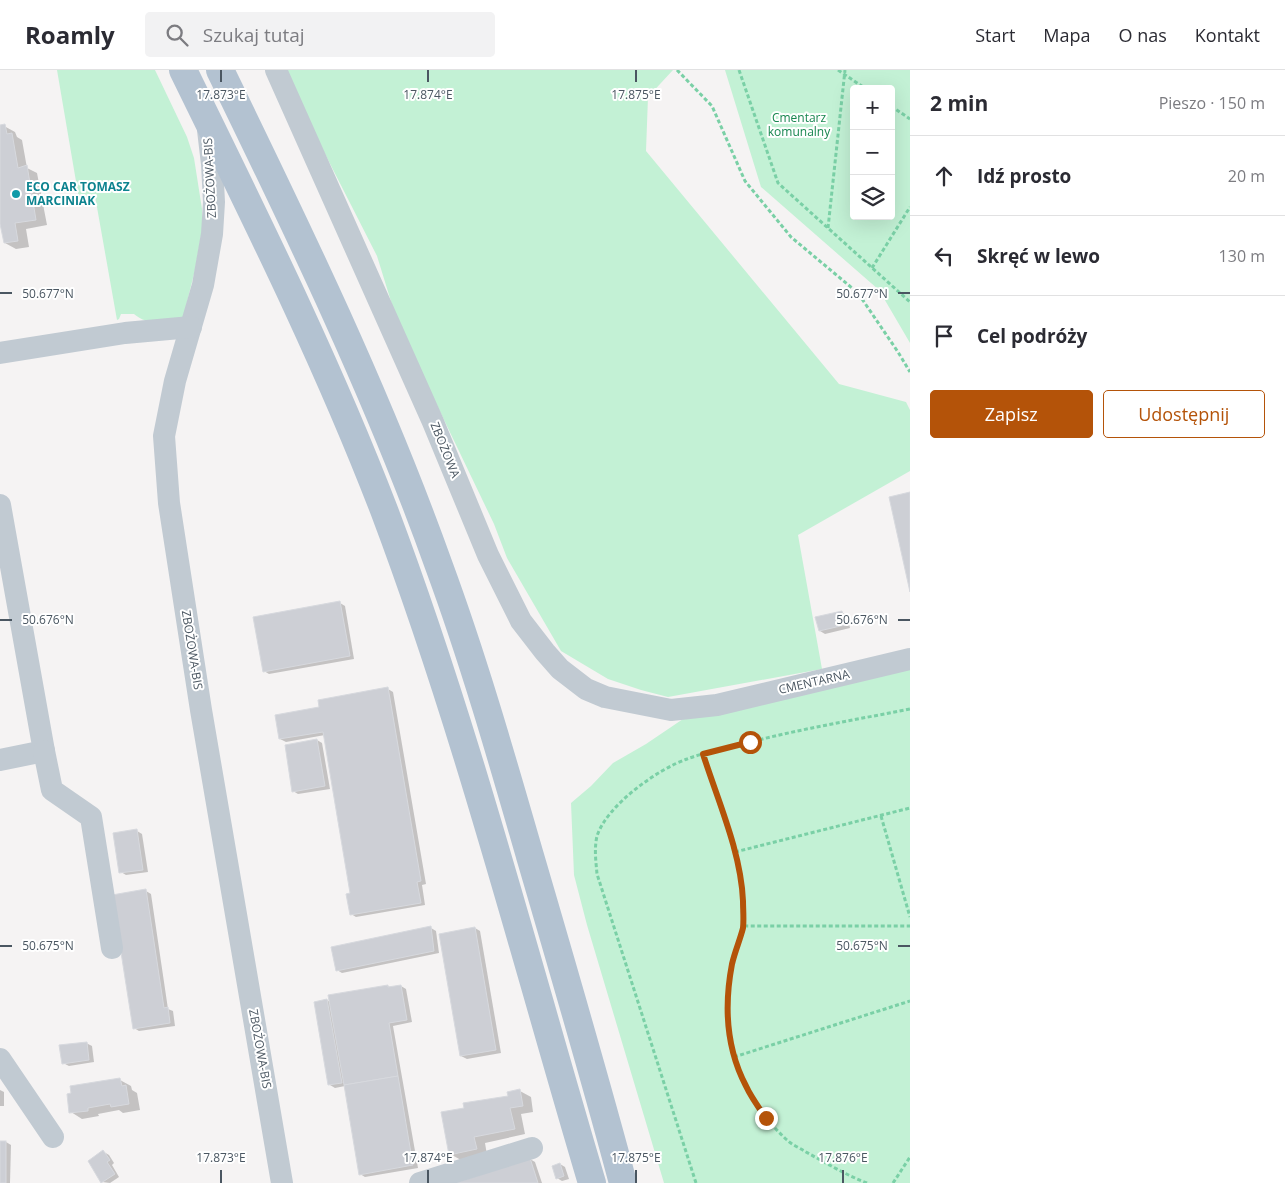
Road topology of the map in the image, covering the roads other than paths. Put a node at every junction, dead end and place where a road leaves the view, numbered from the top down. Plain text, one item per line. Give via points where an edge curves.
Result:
1 (183, 70) edge
2 (220, 70) edge
3 (276, 70) edge
4 (206, 117) junction
5 (191, 327) junction
6 (0, 353) edge
7 (0, 505) edge
8 (910, 659) edge
9 (717, 705) joint
10 (44, 751) junction
11 (0, 760) edge
12 (112, 948) dead end
13 (0, 1059) edge
14 (53, 1137) dead end
15 (532, 1148) dead end
16 (282, 1183) edge
17 (420, 1183) edge
18 (592, 1183) edge
19 (623, 1183) edge

1 - 4 main road
2 - 19 main road via 301,236 370,389 440,568 517,812
3 - 9 street, ZBOŻOWA via 434,422 488,555 520,621 560,669 586,689 605,697 671,710
4 - 5 street, ZBOŻOWA-BIS via 214,202 212,234
4 - 18 main road via 289,287 344,412 415,596 454,712
5 - 6 street via 125,333
5 - 16 street, ZBOŻOWA-BIS via 175,381 164,436 169,502
7 - 10 street
8 - 9 street, CMENTARNA
10 - 11 street
10 - 12 street via 52,790 91,817
13 - 14 street
15 - 17 street

